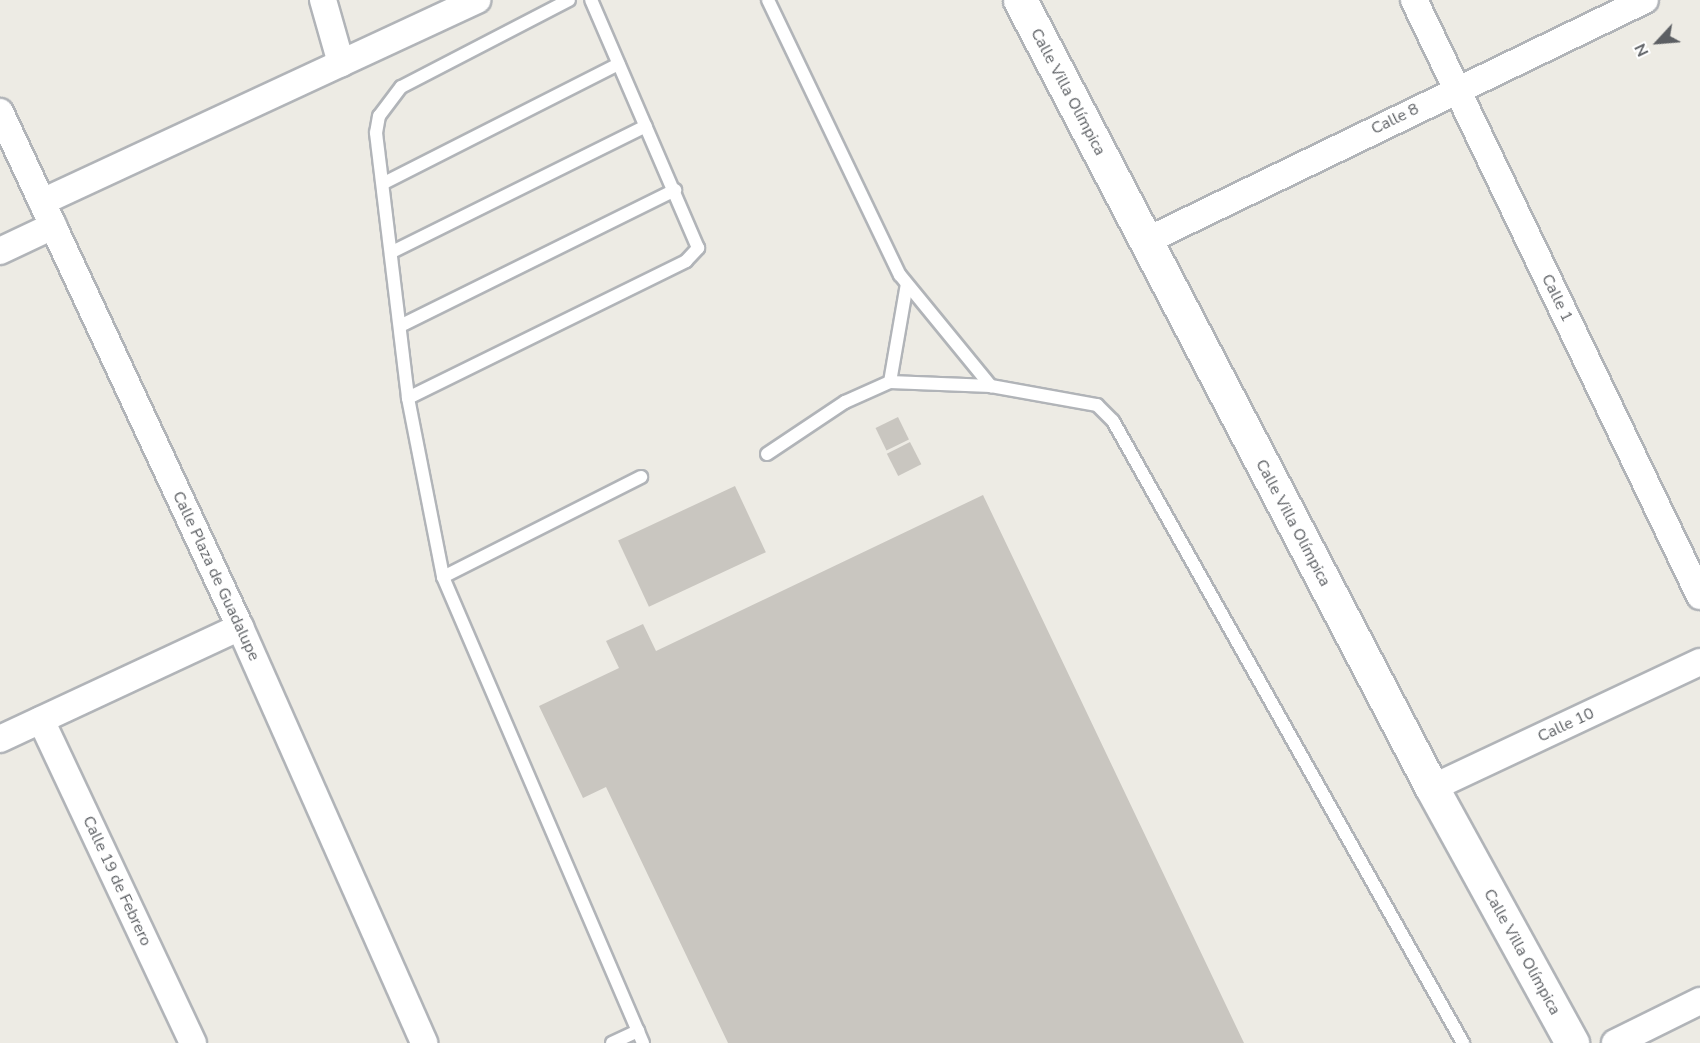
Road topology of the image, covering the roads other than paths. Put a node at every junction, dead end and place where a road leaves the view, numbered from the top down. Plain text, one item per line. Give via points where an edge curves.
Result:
1 (323, 0) edge
2 (477, 0) edge
3 (569, 0) edge
4 (591, 0) edge
5 (768, 0) edge
6 (1020, 0) edge
7 (1414, 0) edge
8 (1645, 0) edge
9 (341, 63) junction
10 (619, 64) junction
11 (1457, 89) junction
12 (0, 112) edge
13 (646, 126) junction
14 (384, 183) junction
15 (675, 190) junction
16 (42, 202) junction
17 (53, 226) junction
18 (1146, 241) junction
19 (0, 251) edge
20 (394, 251) junction
21 (908, 284) junction
22 (400, 326) junction
23 (890, 382) junction
24 (992, 386) junction
25 (408, 398) junction
26 (767, 454) dead end
27 (641, 477) dead end
28 (443, 577) junction
29 (1700, 596) edge
30 (240, 627) junction
31 (1700, 662) edge
32 (41, 720) junction
33 (0, 739) edge
34 (1432, 788) junction
35 (1700, 1001) edge
36 (638, 1031) junction
37 (193, 1043) edge
38 (424, 1043) edge
39 (612, 1043) edge
40 (643, 1043) edge
41 (1463, 1043) edge
42 (1572, 1043) edge
43 (1615, 1043) edge

1 - 9 street
2 - 9 street
3 - 14 lane via 401,87 379,116
4 - 10 lane
5 - 21 lane via 873,227
6 - 18 street, Calle Villa Olímpica
7 - 11 street, Calle 1
8 - 11 street, Calle 8
9 - 16 street
10 - 13 lane
10 - 14 lane
11 - 18 street, Calle 8
11 - 29 street, Calle 1
12 - 16 street, Calle Plaza de Guadalupe
13 - 15 lane
13 - 20 lane
14 - 20 lane
15 - 22 lane
15 - 25 lane via 698,248 686,261
16 - 17 street, Calle Plaza de Guadalupe
17 - 19 street
17 - 30 street, Calle Plaza de Guadalupe
18 - 34 street, Calle Villa Olímpica
20 - 22 lane
21 - 23 lane
21 - 24 lane
22 - 25 lane
23 - 24 lane
23 - 26 lane via 845,402
24 - 41 lane via 1085,399 1113,421
25 - 28 lane
27 - 28 lane
28 - 36 lane
30 - 32 street
30 - 38 street, Calle Plaza de Guadalupe
31 - 34 street, Calle 10
32 - 33 street
32 - 37 street, Calle 19 de Febrero
34 - 42 street, Calle Villa Olímpica
35 - 43 street
36 - 39 lane
36 - 40 lane

